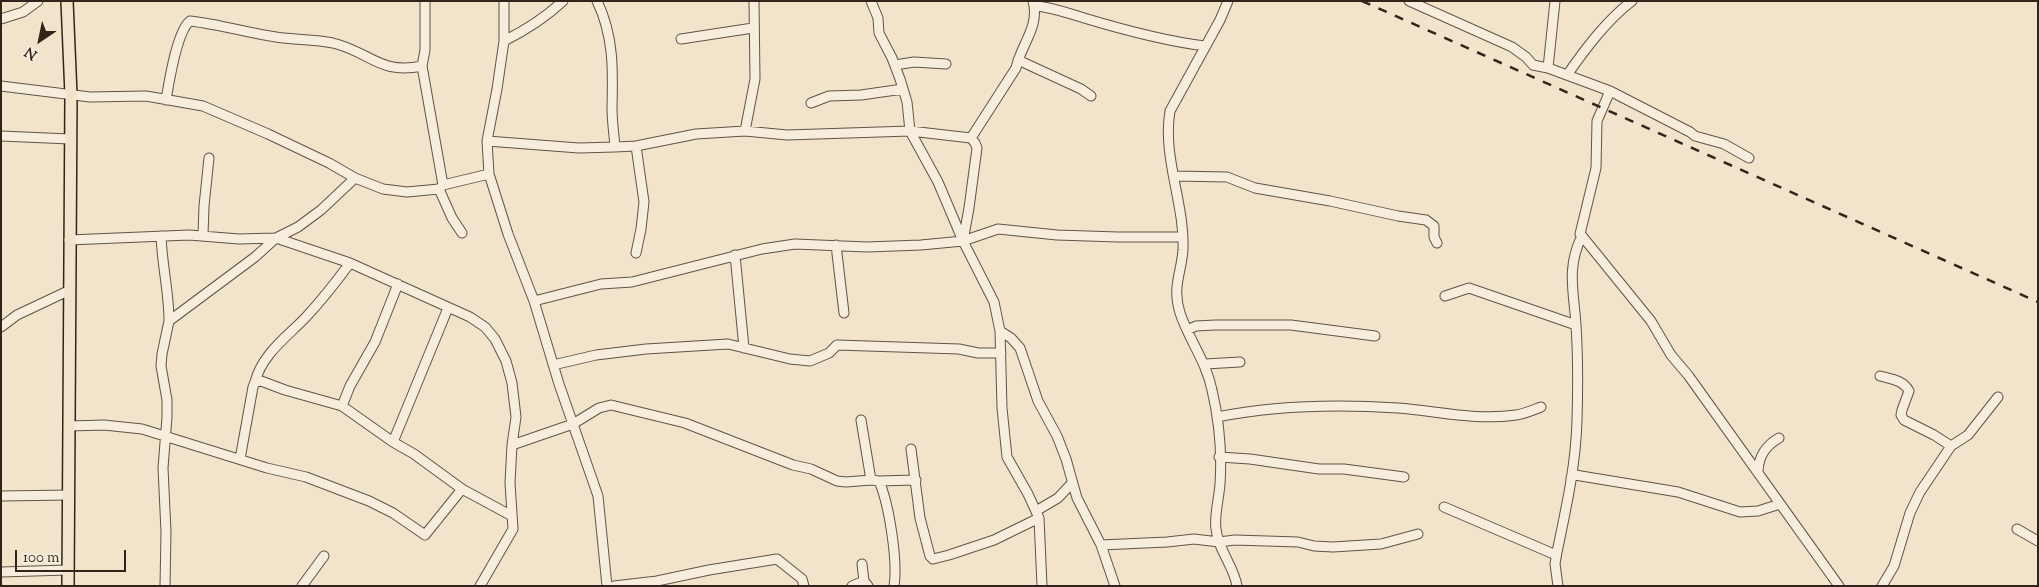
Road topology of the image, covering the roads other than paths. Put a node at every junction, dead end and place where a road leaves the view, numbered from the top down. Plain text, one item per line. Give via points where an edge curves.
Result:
1 (38, 1) edge
2 (67, 1) edge
3 (424, 1) edge
4 (504, 1) edge
5 (563, 1) edge
6 (597, 1) edge
7 (754, 1) edge
8 (871, 1) edge
9 (1228, 1) edge
10 (1409, 1) edge
11 (1555, 1) edge
12 (1632, 1) edge
13 (1034, 4) edge
14 (1, 19) edge
15 (754, 28) junction
16 (681, 39) dead end
17 (504, 40) junction
18 (1205, 46) junction
19 (1018, 60) junction
20 (946, 64) dead end
21 (895, 65) junction
22 (422, 66) junction
23 (1548, 68) junction
24 (1567, 75) junction
25 (1, 86) edge
26 (903, 89) junction
27 (1610, 92) junction
28 (70, 95) junction
29 (1091, 96) dead end
30 (166, 100) junction
31 (811, 103) dead end
32 (745, 131) junction
33 (910, 131) junction
34 (1, 136) edge
35 (971, 138) junction
36 (70, 139) junction
37 (487, 140) junction
38 (636, 146) junction
39 (615, 148) junction
40 (209, 158) dead end
41 (1749, 158) dead end
42 (489, 174) junction
43 (1175, 176) junction
44 (355, 178) junction
45 (441, 187) junction
46 (462, 233) dead end
47 (203, 235) junction
48 (161, 236) junction
49 (1582, 236) junction
50 (1183, 237) junction
51 (276, 238) junction
52 (69, 240) junction
53 (963, 241) junction
54 (1437, 243) dead end
55 (836, 245) junction
56 (636, 252) dead end
57 (736, 255) junction
58 (350, 263) junction
59 (398, 284) junction
60 (70, 290) junction
61 (1445, 296) dead end
62 (534, 301) junction
63 (448, 308) junction
64 (844, 313) dead end
65 (168, 321) junction
66 (1576, 325) junction
67 (1, 327) edge
68 (1187, 330) junction
69 (1000, 331) junction
70 (1375, 336) dead end
71 (744, 348) junction
72 (1001, 353) junction
73 (1240, 362) dead end
74 (1205, 364) junction
75 (553, 365) junction
76 (1880, 376) dead end
77 (255, 382) junction
78 (1998, 397) dead end
79 (342, 406) junction
80 (1540, 406) dead end
81 (1217, 417) junction
82 (862, 420) dead end
83 (573, 424) junction
84 (69, 426) junction
85 (164, 436) junction
86 (1779, 438) dead end
87 (393, 442) junction
88 (512, 445) junction
89 (1952, 446) junction
90 (911, 449) dead end
91 (1219, 457) junction
92 (240, 459) junction
93 (1758, 472) junction
94 (1404, 477) dead end
95 (1571, 478) junction
96 (875, 480) junction
97 (916, 480) junction
98 (1072, 483) junction
99 (462, 489) junction
100 (69, 495) junction
101 (1, 496) edge
102 (1780, 504) junction
103 (1444, 507) dead end
104 (1037, 514) junction
105 (512, 516) junction
106 (2017, 529) dead end
107 (1418, 534) dead end
108 (2038, 541) edge
109 (1219, 542) junction
110 (1101, 545) junction
111 (1556, 553) junction
112 (324, 556) dead end
113 (862, 564) dead end
114 (68, 570) junction
115 (1, 572) edge
116 (866, 583) edge
117 (68, 586) edge
118 (165, 586) edge
119 (302, 586) edge
120 (480, 586) edge
121 (607, 586) edge
122 (614, 586) edge
123 (804, 586) edge
124 (852, 586) edge
125 (894, 586) edge
126 (1042, 586) edge
127 (1115, 586) edge
128 (1237, 586) edge
129 (1558, 586) edge
130 (1839, 586) edge
131 (1882, 586) edge

1 - 14 street via 23,12
2 - 28 main road
3 - 22 street via 425,50
4 - 17 street
5 - 17 street via 545,18
6 - 39 street via 611,44
7 - 15 street
8 - 21 street via 878,18 879,33
9 - 18 street
10 - 23 street via 1512,47 1533,65
11 - 23 street
12 - 24 street via 1588,46
13 - 18 street via 1167,41
13 - 19 street via 1034,26
15 - 16 street
15 - 32 street via 755,78
17 - 37 street
18 - 43 street via 1170,111 1168,126
19 - 29 street
19 - 35 street
20 - 21 street via 914,62
21 - 26 street
22 - 30 street via 395,68 333,43 278,38 190,21 184,25
22 - 45 street
23 - 24 street
24 - 27 street
25 - 28 street
26 - 31 street via 829,96
26 - 33 street
27 - 41 street via 1695,136 1724,144
27 - 49 street via 1597,121 1596,168
28 - 30 street via 146,96
28 - 36 main road
30 - 44 street via 210,109
32 - 33 street via 787,135
32 - 38 street via 696,134
33 - 35 street
33 - 53 street via 938,182
34 - 36 street
35 - 53 street via 976,148
36 - 52 main road
37 - 39 street
37 - 42 street
38 - 39 street
38 - 56 street via 644,202
40 - 47 street
42 - 45 street
42 - 62 street
43 - 50 street
43 - 54 street via 1227,177 1255,188 1426,220 1434,226
44 - 45 street via 392,191
44 - 51 street via 321,210
45 - 46 street via 452,218
47 - 48 street
47 - 51 street
48 - 52 street
48 - 65 street via 169,298
49 - 66 street via 1574,251 1571,278
49 - 93 street via 1651,321 1671,355
50 - 53 street via 1101,237 998,229
50 - 68 street via 1182,262 1175,290
51 - 58 street
51 - 65 street
52 - 60 main road
53 - 55 street via 921,245
53 - 69 street via 994,302
55 - 57 street via 795,244
55 - 64 street
57 - 62 street via 632,282 601,284
57 - 71 street
58 - 59 street
58 - 77 street via 266,358
59 - 63 street
59 - 79 street via 375,342
60 - 67 street via 17,315
60 - 84 main road
61 - 66 street via 1469,288
62 - 75 street
63 - 87 street
63 - 88 street via 485,327 506,360 516,417
65 - 85 street via 161,366 167,400
66 - 95 street via 1577,422
68 - 70 street via 1215,324 1291,325
68 - 74 street
69 - 72 street
69 - 98 street via 1020,348 1038,401 1066,459
71 - 72 street via 803,361 820,358 837,345
71 - 75 street via 728,344 646,349 596,355
72 - 104 street via 1007,457
73 - 74 street
74 - 81 street
75 - 83 street
76 - 89 street via 1896,380 1909,391 1902,415 1904,420
77 - 79 street via 261,381
77 - 92 street
78 - 89 street via 1968,435
79 - 87 street
80 - 81 street via 1518,415 1496,416 1305,405
81 - 91 street
82 - 96 street
83 - 88 street
83 - 96 street via 599,408 622,407 685,423 837,480
83 - 121 street via 598,496
84 - 85 street via 127,426
84 - 100 main road
85 - 92 street
85 - 118 street
86 - 93 street via 1761,454
87 - 99 street
88 - 105 street
89 - 131 street via 1916,500 1894,566
90 - 97 street
91 - 94 street
91 - 109 street via 1216,528
92 - 99 street via 306,477 369,501 425,535
93 - 102 street
95 - 102 street via 1581,476 1678,492 1740,512 1758,511
95 - 111 street
96 - 97 street
96 - 125 street via 887,512 894,552
97 - 104 street via 920,518 933,559 994,540
98 - 104 street
98 - 110 street
99 - 105 street
100 - 101 street
100 - 114 main road
102 - 130 street
103 - 111 street
104 - 126 street
105 - 120 street via 513,529
106 - 108 street
107 - 109 street via 1381,544 1333,546 1253,540
109 - 110 street via 1194,539
109 - 128 street via 1236,576
110 - 127 street
111 - 129 street
112 - 119 street
113 - 116 street
114 - 115 street
114 - 117 main road
116 - 124 street
122 - 123 street via 776,559 802,579

